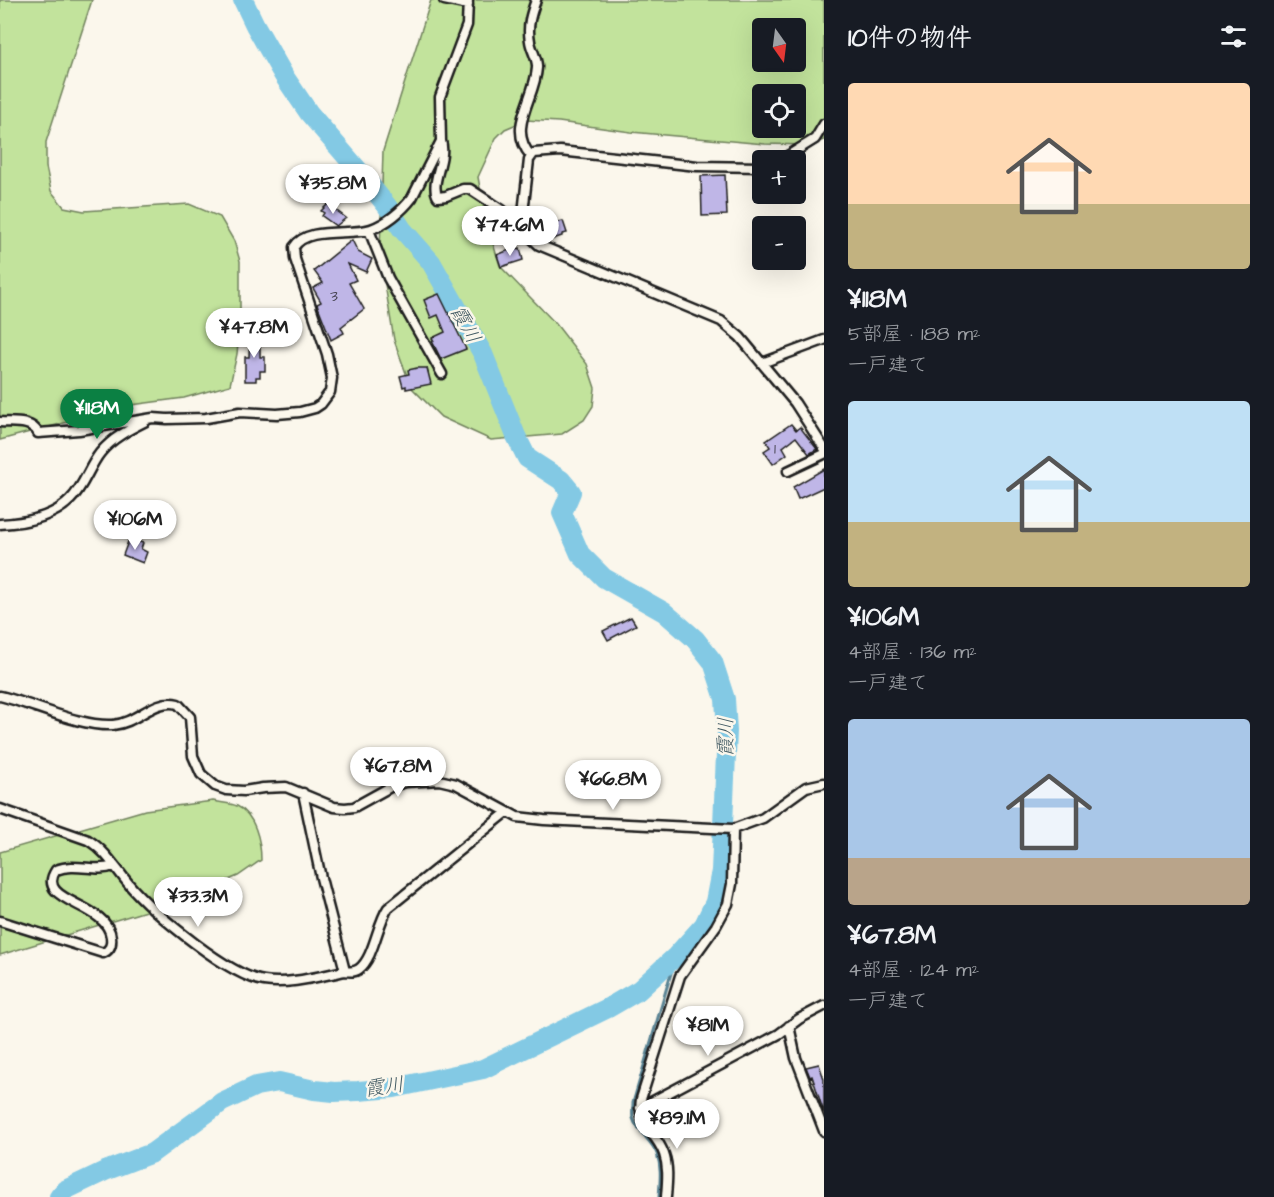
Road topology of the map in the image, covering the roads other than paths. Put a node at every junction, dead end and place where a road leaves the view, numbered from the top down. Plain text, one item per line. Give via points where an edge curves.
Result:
1 (444, 0) edge
2 (536, 0) edge
3 (468, 2) edge
4 (824, 124) edge
5 (441, 141) junction
6 (797, 150) edge
7 (531, 156) junction
8 (752, 167) edge
9 (516, 223) junction
10 (369, 230) junction
11 (824, 340) edge
12 (762, 363) junction
13 (442, 374) dead end
14 (153, 418) junction
15 (0, 422) edge
16 (824, 448) edge
17 (824, 454) edge
18 (788, 471) dead end
19 (0, 524) edge
20 (0, 696) edge
21 (824, 783) edge
22 (303, 794) junction
23 (0, 809) edge
24 (506, 813) junction
25 (731, 830) junction
26 (113, 866) junction
27 (0, 921) edge
28 (345, 971) junction
29 (824, 1006) edge
30 (789, 1026) junction
31 (824, 1103) edge
32 (814, 1105) junction
33 (640, 1108) junction
34 (824, 1131) edge
35 (666, 1197) edge

1 - 3 street
2 - 7 street via 529,22 537,67 519,129
3 - 5 street via 467,25 440,97
4 - 6 street via 815,139
5 - 9 street via 443,154 435,188 438,197 470,189
5 - 10 street via 406,206
7 - 8 street via 560,151 697,166
7 - 9 street via 523,213
9 - 12 street via 539,245 721,321
10 - 13 street via 388,278
10 - 14 street via 315,235 301,239 294,247 332,378 330,392 321,404 300,412 277,414 240,412 206,418
11 - 12 street
12 - 16 street via 795,403
14 - 15 street via 38,433 31,424
14 - 19 street via 123,433 101,452 70,500 49,515
17 - 18 street
20 - 22 street via 101,725 135,719 161,703 178,704 190,717 197,766 215,786 231,792 286,787
21 - 25 street via 806,787 763,818
22 - 24 street via 345,808 392,786 439,780 456,784
22 - 28 street
23 - 26 street via 88,840 104,851
24 - 25 street via 544,820
24 - 28 street via 397,899 384,915 360,969
25 - 33 street via 732,884 728,904 680,976
26 - 27 street via 67,866 56,870 52,879 58,894 93,912 108,926 108,951 103,953
26 - 28 street via 150,907 246,975 264,981 289,982
29 - 30 street
30 - 32 street
30 - 33 street
31 - 32 street
32 - 34 street
33 - 35 street via 643,1122 666,1157

